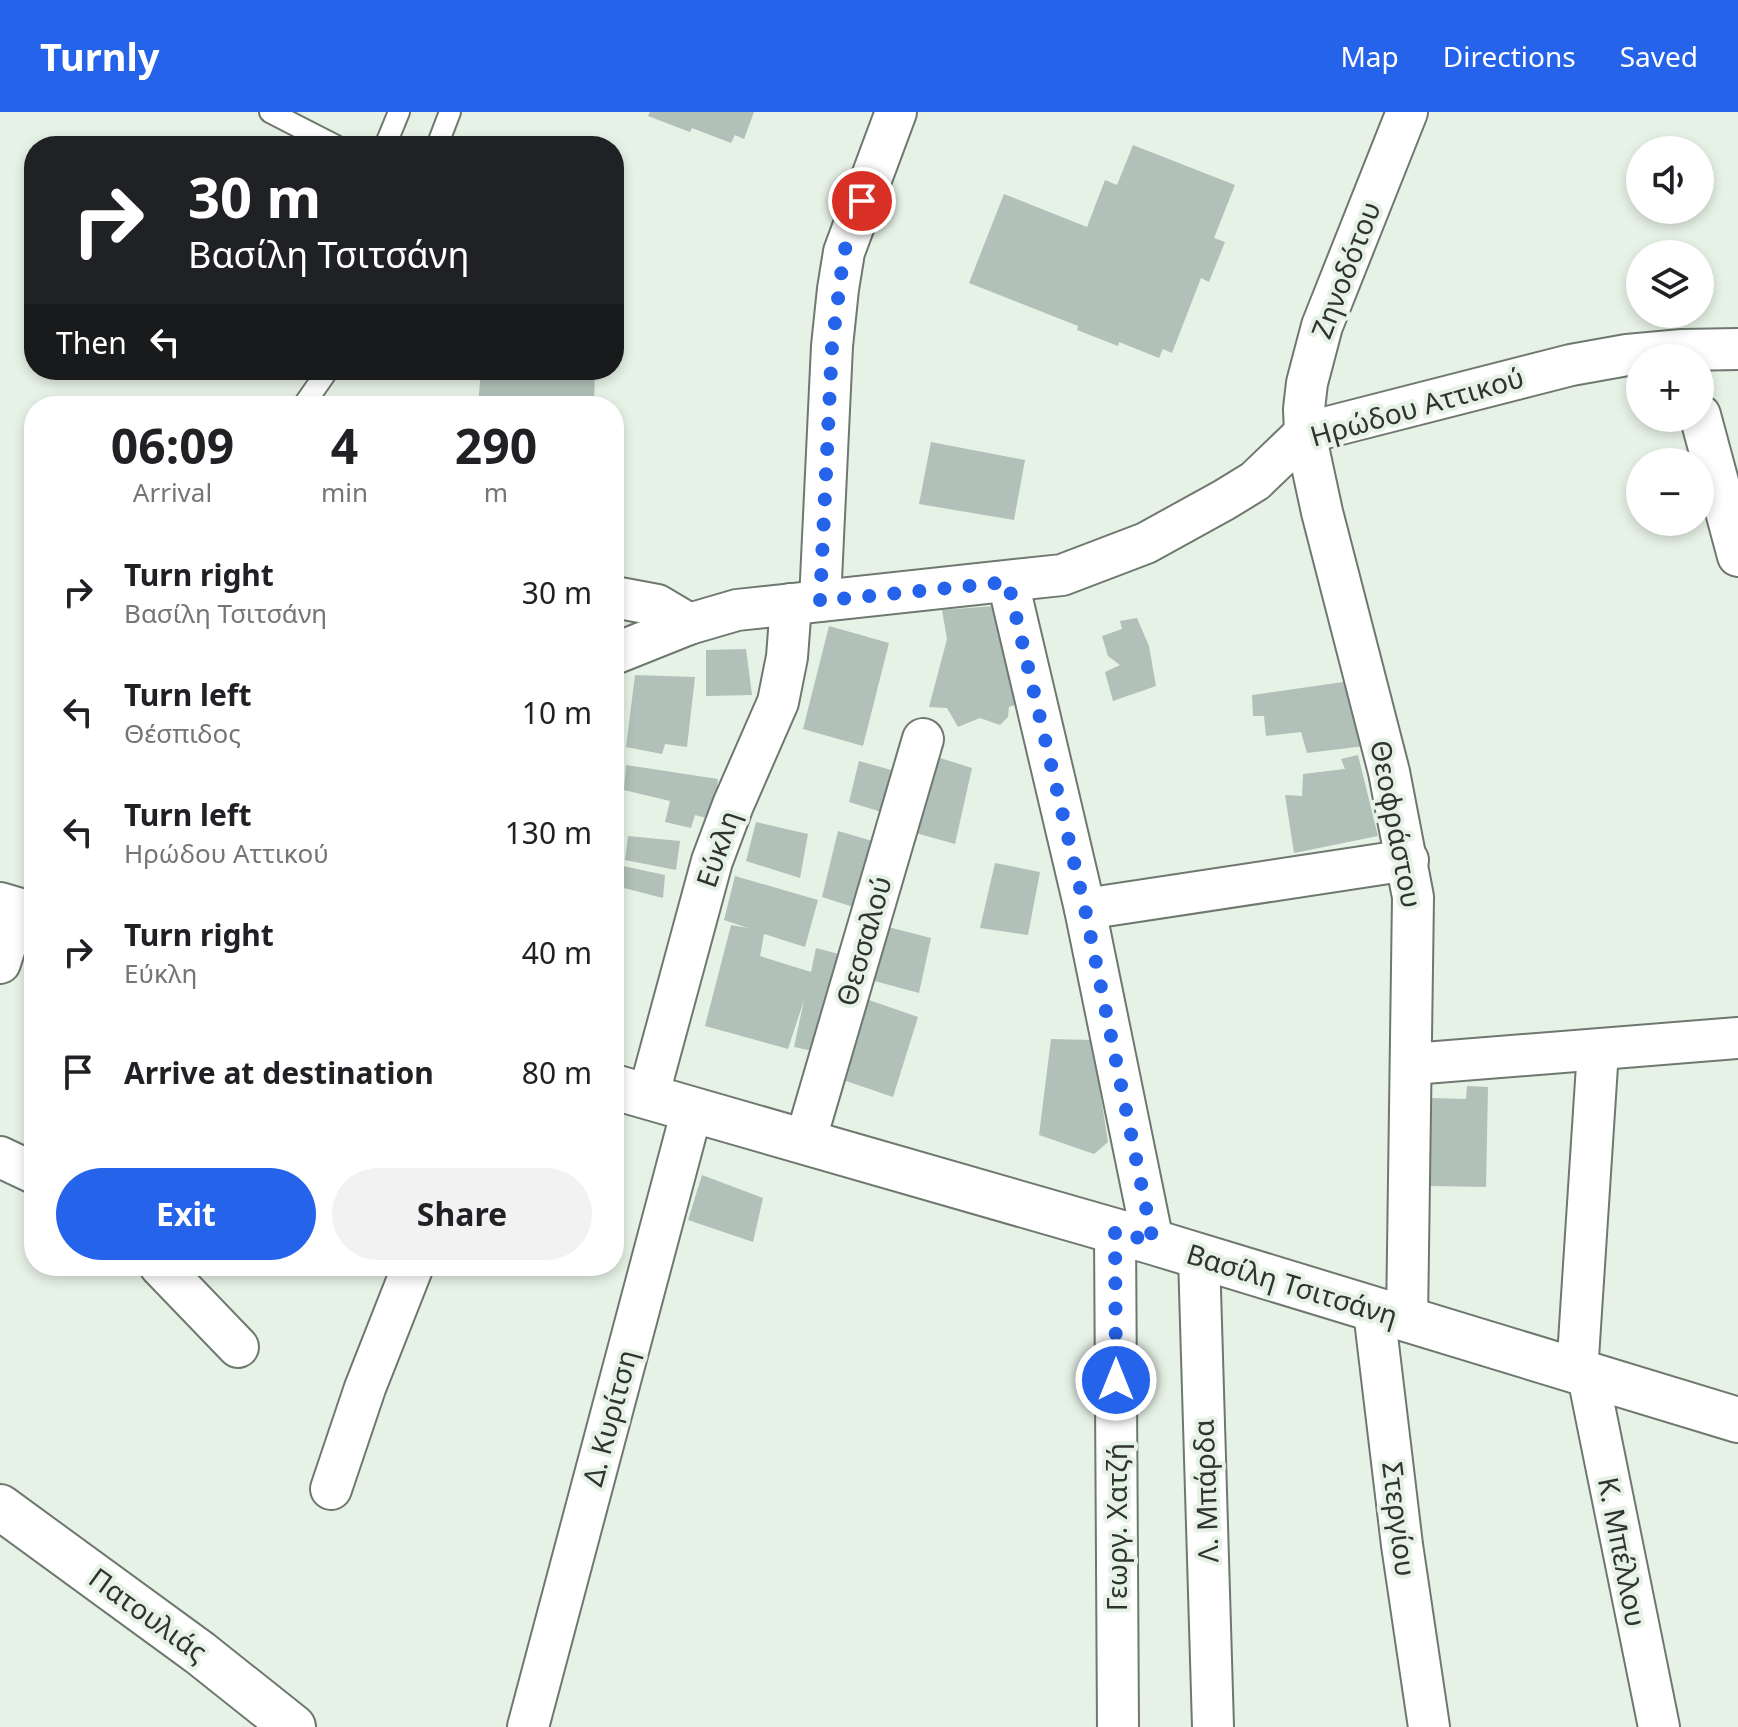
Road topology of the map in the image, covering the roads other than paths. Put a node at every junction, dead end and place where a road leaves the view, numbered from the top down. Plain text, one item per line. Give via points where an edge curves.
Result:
1 (270, 112) edge
2 (399, 112) edge
3 (450, 112) edge
4 (896, 112) edge
5 (1407, 112) edge
6 (317, 136) edge
7 (389, 136) edge
8 (441, 136) edge
9 (1738, 349) edge
10 (1714, 351) edge
11 (1626, 355) edge
12 (1705, 432) edge
13 (1305, 433) junction
14 (1738, 556) edge
15 (1008, 582) junction
16 (624, 599) edge
17 (806, 603) junction
18 (689, 624) junction
19 (624, 650) edge
20 (923, 739) dead end
21 (1408, 860) junction
22 (1085, 909) junction
23 (17, 910) edge
24 (0, 963) edge
25 (1738, 1038) edge
26 (1598, 1050) junction
27 (1412, 1064) junction
28 (631, 1092) edge
29 (692, 1110) junction
30 (805, 1142) junction
31 (0, 1157) edge
32 (24, 1168) edge
33 (1134, 1237) junction
34 (1199, 1256) junction
35 (170, 1276) edge
36 (409, 1276) edge
37 (1390, 1316) junction
38 (238, 1347) dead end
39 (1583, 1375) junction
40 (1738, 1420) edge
41 (331, 1489) dead end
42 (0, 1507) edge
43 (293, 1727) edge
44 (528, 1727) edge
45 (1118, 1727) edge
46 (1213, 1727) edge
47 (1429, 1727) edge
48 (1659, 1727) edge

1 - 6 lane
2 - 7 lane
3 - 8 lane
4 - 17 street, Εύκλη via 844,252
5 - 13 street, Ζηνοδότου via 1322,326 1307,383
9 - 10 street, Ηρώδου Αττικού
11 - 13 street, Ηρώδου Αττικού
12 - 14 street
13 - 15 street, Ηρώδου Αττικού via 1255,481 1146,543 1062,575
13 - 21 street, Θεοφράστου
15 - 17 street, Ηρώδου Αττικού
15 - 22 street, Γεωργ. Χατζή
16 - 18 street via 657,605
17 - 18 street, Ηρώδου Αττικού via 737,610
17 - 28 street, Εύκλη via 778,702 733,805
18 - 19 street, Ηρώδου Αττικού
20 - 30 street, Θεσσαλού
21 - 22 street
21 - 27 street, Θεοφράστου via 1414,918
22 - 33 street, Γεωργ. Χατζή
23 - 24 street
25 - 26 street
26 - 27 street
26 - 39 street, Κ. Μπέλλου
27 - 37 street, Θεοφράστου
28 - 29 main road, Βασίλη Τσιτσάνη
29 - 30 main road, Βασίλη Τσιτσάνη
29 - 44 street, Δ. Κυρίτση
30 - 33 main road, Βασίλη Τσιτσάνη
31 - 32 street
33 - 34 main road, Βασίλη Τσιτσάνη
33 - 45 street, Γεωργ. Χατζή
34 - 37 main road, Βασίλη Τσιτσάνη
34 - 46 street, Λ. Μπάρδα
35 - 38 street
36 - 41 street
37 - 39 main road, Βασίλη Τσιτσάνη
37 - 47 street, Στεργίου via 1402,1545
39 - 40 main road, Βασίλη Τσιτσάνη
39 - 48 street, Κ. Μπέλλου
42 - 43 main road, Πατουλιάς

